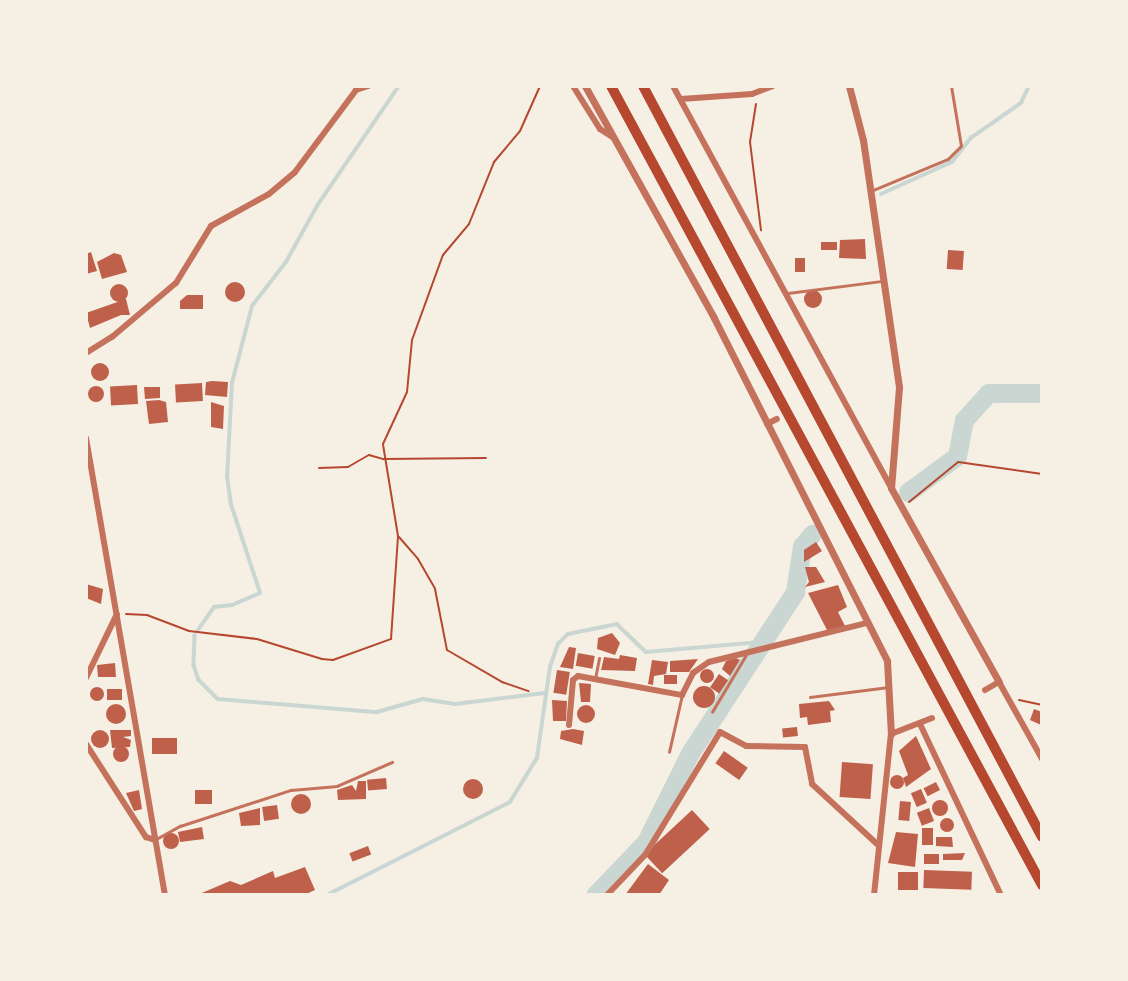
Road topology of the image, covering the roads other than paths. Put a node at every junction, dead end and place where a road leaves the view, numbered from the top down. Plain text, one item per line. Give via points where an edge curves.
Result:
1 (368, 86) edge
2 (573, 86) edge
3 (585, 86) edge
4 (611, 86) edge
5 (643, 86) edge
6 (675, 86) edge
7 (774, 86) edge
8 (849, 86) edge
9 (951, 86) edge
10 (357, 88) edge
11 (680, 97) junction
12 (614, 138) junction
13 (872, 191) junction
14 (884, 281) junction
15 (785, 294) junction
16 (86, 353) edge
17 (777, 419) dead end
18 (767, 424) junction
19 (86, 438) edge
20 (891, 488) junction
21 (117, 614) junction
22 (867, 623) junction
23 (750, 652) junction
24 (599, 658) dead end
25 (86, 678) edge
26 (595, 678) junction
27 (999, 682) junction
28 (891, 687) junction
29 (985, 690) dead end
30 (682, 695) junction
31 (810, 698) dead end
32 (712, 712) dead end
33 (932, 718) dead end
34 (920, 723) junction
35 (569, 725) dead end
36 (891, 734) junction
37 (86, 744) edge
38 (669, 752) dead end
39 (1042, 759) edge
40 (392, 762) dead end
41 (1042, 837) edge
42 (155, 840) junction
43 (878, 845) junction
44 (1042, 885) edge
45 (165, 895) edge
46 (607, 895) edge
47 (874, 895) edge
48 (1002, 895) edge

1 - 10 street
2 - 12 street via 600,129
3 - 12 street
4 - 44 highway
5 - 41 highway
6 - 11 street
7 - 11 street via 759,93
8 - 13 street
9 - 13 lane via 961,146 948,159
10 - 16 street via 295,172 269,194 211,226 176,283
11 - 15 street
12 - 18 street
13 - 14 street
14 - 15 lane
14 - 20 street via 899,387
15 - 20 street via 833,391
17 - 18 street
18 - 22 street
19 - 21 street
20 - 27 street
21 - 25 street
21 - 42 street
22 - 23 street
22 - 28 street via 887,661
23 - 30 street via 700,668 689,677
23 - 32 lane
24 - 26 lane
26 - 30 street
26 - 35 street via 578,676 573,680
27 - 29 street
27 - 39 street
28 - 31 lane
28 - 36 street
30 - 38 lane
33 - 34 street
34 - 36 street
34 - 48 street
36 - 43 street
37 - 42 street via 146,837
40 - 42 lane via 337,786 291,790 194,821
42 - 45 street
43 - 46 street via 812,784 805,747 746,746 720,732 645,855
43 - 47 street

